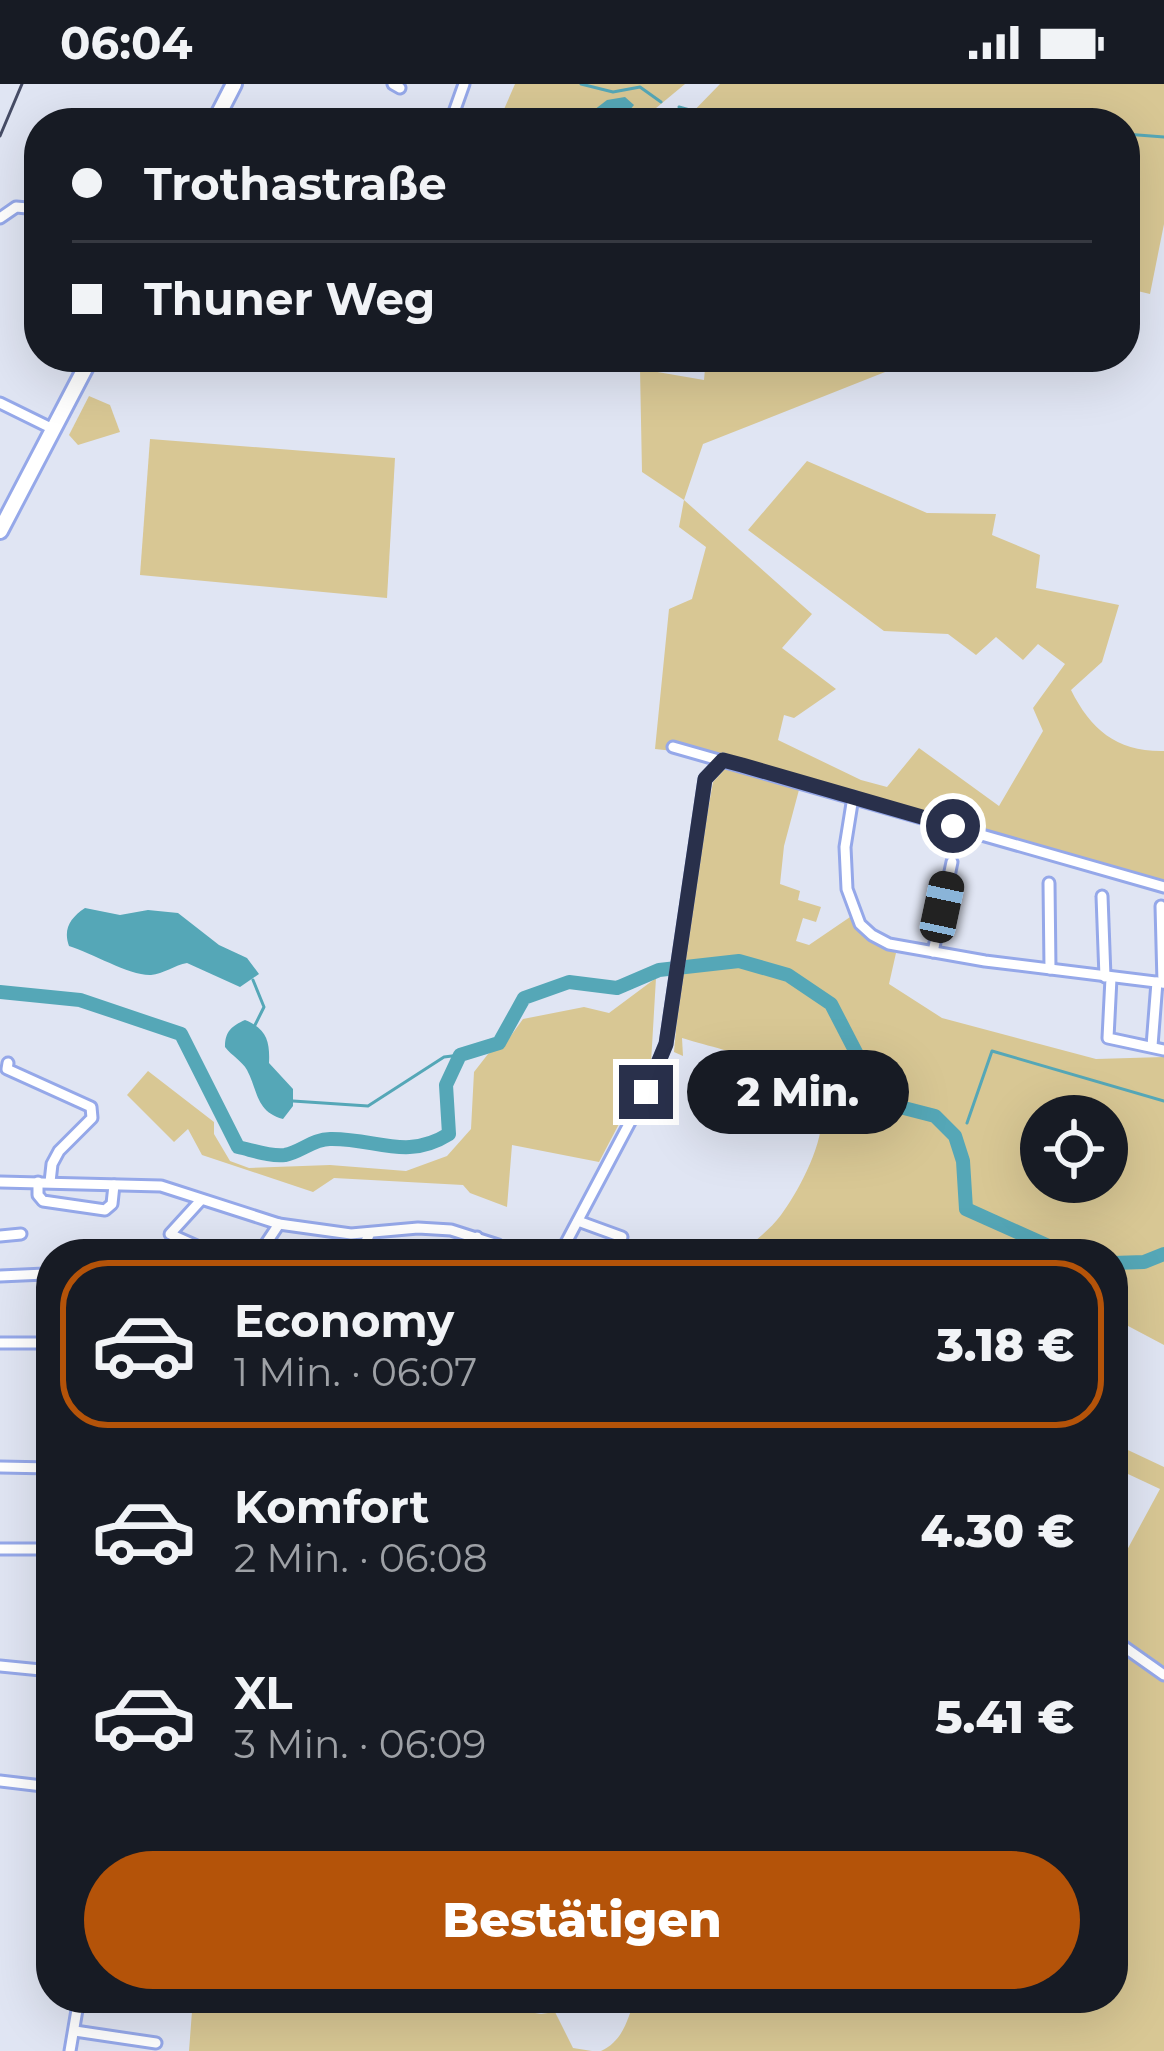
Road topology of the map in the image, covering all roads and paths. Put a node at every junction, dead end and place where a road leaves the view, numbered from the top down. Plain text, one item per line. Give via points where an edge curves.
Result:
1 (83, 372) edge
2 (0, 404) edge
3 (53, 429) junction
4 (0, 531) edge
5 (673, 748) dead end
6 (723, 760) junction
7 (853, 797) junction
8 (952, 862) dead end
9 (1048, 883) dead end
10 (1164, 887) edge
11 (1102, 896) dead end
12 (1161, 907) dead end
13 (933, 952) junction
14 (1050, 969) junction
15 (1108, 977) junction
16 (1162, 983) edge
17 (1152, 1046) junction
18 (1164, 1050) edge
19 (6, 1070) dead end
20 (0, 1182) edge
21 (38, 1182) junction
22 (50, 1182) junction
23 (114, 1185) junction
24 (201, 1200) junction
25 (578, 1221) junction
26 (279, 1224) junction
27 (21, 1234) dead end
28 (369, 1234) junction
29 (0, 1236) edge
30 (477, 1238) joint
31 (181, 1239) edge
32 (270, 1239) edge
33 (367, 1239) edge
34 (480, 1239) edge
35 (568, 1239) edge
36 (621, 1239) edge
37 (36, 1274) edge
38 (0, 1276) edge
39 (0, 1343) edge
40 (36, 1343) edge
41 (0, 1467) edge
42 (36, 1468) edge
43 (0, 1549) edge
44 (36, 1549) edge
45 (1128, 1650) edge
46 (0, 1666) edge
47 (36, 1670) edge
48 (1164, 1675) edge
49 (0, 1781) edge
50 (36, 1785) edge
51 (78, 2013) edge
52 (76, 2031) junction
53 (156, 2043) dead end
54 (70, 2051) edge

1 - 3 main road
2 - 3 street
3 - 4 main road
5 - 6 street
6 - 7 street
6 - 25 street via 705,779 664,1048
7 - 10 street
7 - 13 street via 844,847 860,924 889,944
8 - 13 street
9 - 14 street
11 - 15 street
12 - 16 street
13 - 14 street
14 - 15 street
15 - 16 street
15 - 17 street via 1108,1038
16 - 17 street
17 - 18 street
19 - 22 street via 91,1107 92,1118 52,1164
20 - 21 street
21 - 22 street
21 - 23 street via 43,1201 105,1210
22 - 23 street
23 - 24 street via 169,1188
24 - 26 street
24 - 31 street via 170,1234
25 - 35 street
25 - 36 street
26 - 28 street
26 - 32 street
27 - 29 street
28 - 30 street via 418,1228
28 - 33 street
30 - 34 street
37 - 38 street
39 - 40 street
41 - 42 street
43 - 44 street
45 - 48 street
46 - 47 street
49 - 50 street
51 - 52 street
52 - 53 street
52 - 54 street

